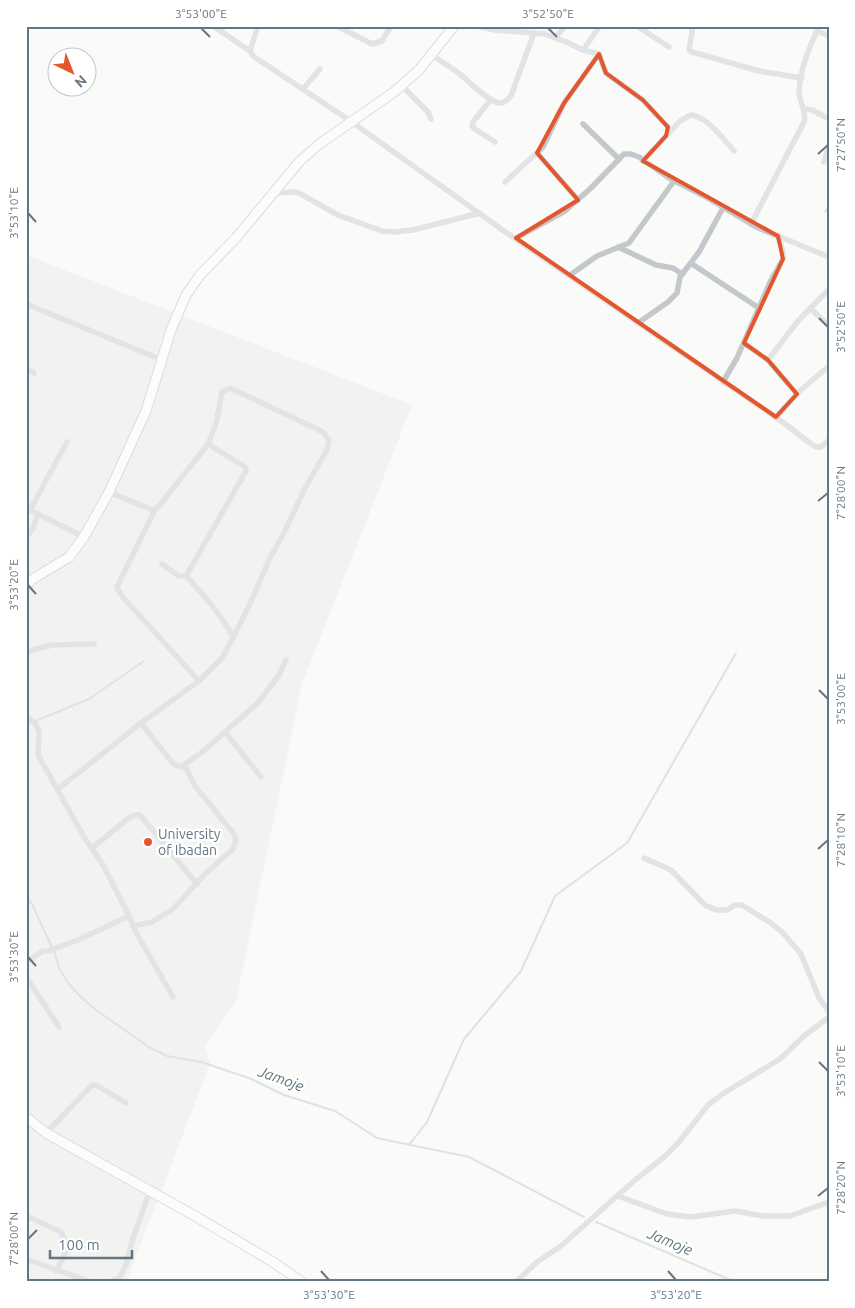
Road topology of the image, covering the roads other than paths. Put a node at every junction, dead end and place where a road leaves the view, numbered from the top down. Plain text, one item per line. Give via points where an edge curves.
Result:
1 (213, 26) edge
2 (258, 26) edge
3 (337, 26) edge
4 (391, 26) edge
5 (454, 26) edge
6 (477, 26) edge
7 (565, 26) edge
8 (600, 26) edge
9 (637, 26) edge
10 (693, 26) edge
11 (818, 28) edge
12 (534, 33) junction
13 (829, 36) edge
14 (555, 38) junction
15 (669, 47) dead end
16 (584, 50) junction
17 (250, 51) junction
18 (599, 54) junction
19 (432, 55) junction
20 (320, 69) dead end
21 (802, 78) junction
22 (402, 86) junction
23 (303, 89) junction
24 (491, 99) junction
25 (804, 108) junction
26 (431, 119) dead end
27 (829, 120) edge
28 (352, 122) junction
29 (582, 124) dead end
30 (668, 133) junction
31 (495, 142) dead end
32 (829, 144) edge
33 (734, 151) dead end
34 (537, 153) junction
35 (619, 159) junction
36 (643, 161) junction
37 (824, 162) dead end
38 (674, 181) junction
39 (505, 182) dead end
40 (275, 193) junction
41 (578, 200) junction
42 (723, 208) junction
43 (480, 213) junction
44 (750, 224) junction
45 (778, 236) junction
46 (516, 238) junction
47 (627, 244) junction
48 (618, 247) junction
49 (627, 252) junction
50 (829, 258) edge
51 (692, 264) junction
52 (682, 274) junction
53 (570, 275) junction
54 (829, 289) edge
55 (26, 304) edge
56 (759, 308) junction
57 (810, 308) junction
58 (638, 323) junction
59 (829, 326) edge
60 (744, 343) junction
61 (162, 360) junction
62 (768, 360) junction
63 (829, 366) edge
64 (26, 368) edge
65 (34, 373) dead end
66 (724, 382) junction
67 (797, 394) junction
68 (776, 417) junction
69 (829, 440) edge
70 (66, 442) dead end
71 (208, 444) junction
72 (109, 492) junction
73 (28, 509) edge
74 (154, 512) junction
75 (38, 514) junction
76 (84, 537) junction
77 (26, 538) edge
78 (162, 564) dead end
79 (186, 576) junction
80 (26, 586) edge
81 (233, 636) junction
82 (94, 644) dead end
83 (26, 652) edge
84 (286, 660) dead end
85 (199, 681) junction
86 (26, 716) edge
87 (141, 723) junction
88 (225, 732) junction
89 (182, 766) junction
90 (262, 777) dead end
91 (58, 789) junction
92 (92, 848) junction
93 (644, 858) dead end
94 (197, 884) junction
95 (129, 916) junction
96 (133, 926) junction
97 (26, 962) edge
98 (26, 977) edge
99 (173, 997) dead end
100 (829, 1012) edge
101 (829, 1017) edge
102 (59, 1027) dead end
103 (126, 1103) dead end
104 (26, 1117) edge
105 (46, 1133) junction
106 (150, 1191) junction
107 (618, 1196) junction
108 (829, 1202) edge
109 (26, 1216) edge
110 (26, 1259) edge
111 (56, 1271) junction
112 (92, 1282) edge
113 (109, 1282) edge
114 (302, 1282) edge
115 (516, 1282) edge

1 - 17 street
2 - 17 street
3 - 4 street via 372,44 382,41
5 - 19 street
6 - 12 street
7 - 14 street
8 - 16 street
9 - 15 street
10 - 21 street via 689,50 692,52 759,71
11 - 13 street
11 - 21 street
12 - 14 street
12 - 24 street via 511,96 502,103
14 - 16 street
16 - 18 street
17 - 23 street
18 - 30 street via 606,73 652,108 668,128
18 - 34 street via 564,103 548,138
19 - 22 street
19 - 24 street
20 - 23 street
21 - 25 street via 799,90
22 - 26 street
22 - 28 street
23 - 28 street
24 - 31 street via 472,126
25 - 27 street
25 - 44 street via 804,122
28 - 40 street via 299,162
28 - 43 street
29 - 35 street
30 - 33 street via 686,116 693,115 712,127
30 - 36 street
32 - 37 street
34 - 39 street
34 - 41 street
35 - 36 street via 629,153
35 - 41 street
36 - 38 street
38 - 42 street
38 - 47 street
40 - 43 street via 299,193 338,215 382,231 413,230
40 - 61 street via 200,275 186,295
41 - 46 street via 565,211
42 - 44 street
42 - 51 street
43 - 46 street
44 - 45 street
45 - 50 street
45 - 56 street via 783,259
46 - 53 street
47 - 48 street
47 - 49 street
48 - 49 street
48 - 53 street via 597,256
49 - 52 street
51 - 52 street
51 - 56 street
52 - 58 street via 677,293
53 - 58 street
54 - 57 street
55 - 61 street
56 - 60 street
57 - 59 street
57 - 62 street
58 - 66 street
60 - 62 street
60 - 66 street
61 - 72 street via 146,411
62 - 67 street
63 - 67 street
64 - 65 street
66 - 68 street
67 - 68 street
68 - 69 street via 816,447 822,447
70 - 73 street
71 - 74 street
71 - 79 street via 245,466 246,471
71 - 81 street via 216,424 222,392 230,388 317,429 329,440 327,450
72 - 74 street
72 - 76 street
73 - 75 street
74 - 85 street via 117,587 118,591
75 - 76 street
75 - 77 street
76 - 80 street via 69,557
78 - 79 street via 179,576
79 - 81 street via 211,602
81 - 85 street via 223,657
82 - 83 street via 52,645
84 - 88 street via 279,676 258,703
85 - 87 street
86 - 91 street via 39,731 38,755
87 - 89 street via 170,760
87 - 91 street
88 - 89 street
88 - 90 street
89 - 94 street via 236,840 233,849
91 - 92 street
92 - 94 street via 130,817 140,816
92 - 95 street
93 - 100 street via 671,870 705,905 716,910 742,906 784,933 801,954
94 - 96 street via 164,915 152,922
95 - 96 street
95 - 97 street via 78,940 44,951
96 - 99 street
98 - 102 street
101 - 107 street via 780,1059 708,1105 679,1142
103 - 105 street via 92,1085
104 - 105 street
105 - 106 street
106 - 113 street via 126,1265 120,1277
106 - 114 street
107 - 108 street via 667,1214 690,1217 735,1210 763,1216 790,1216
107 - 115 street
109 - 111 street via 64,1236 67,1242 64,1258
110 - 111 street
111 - 112 street

